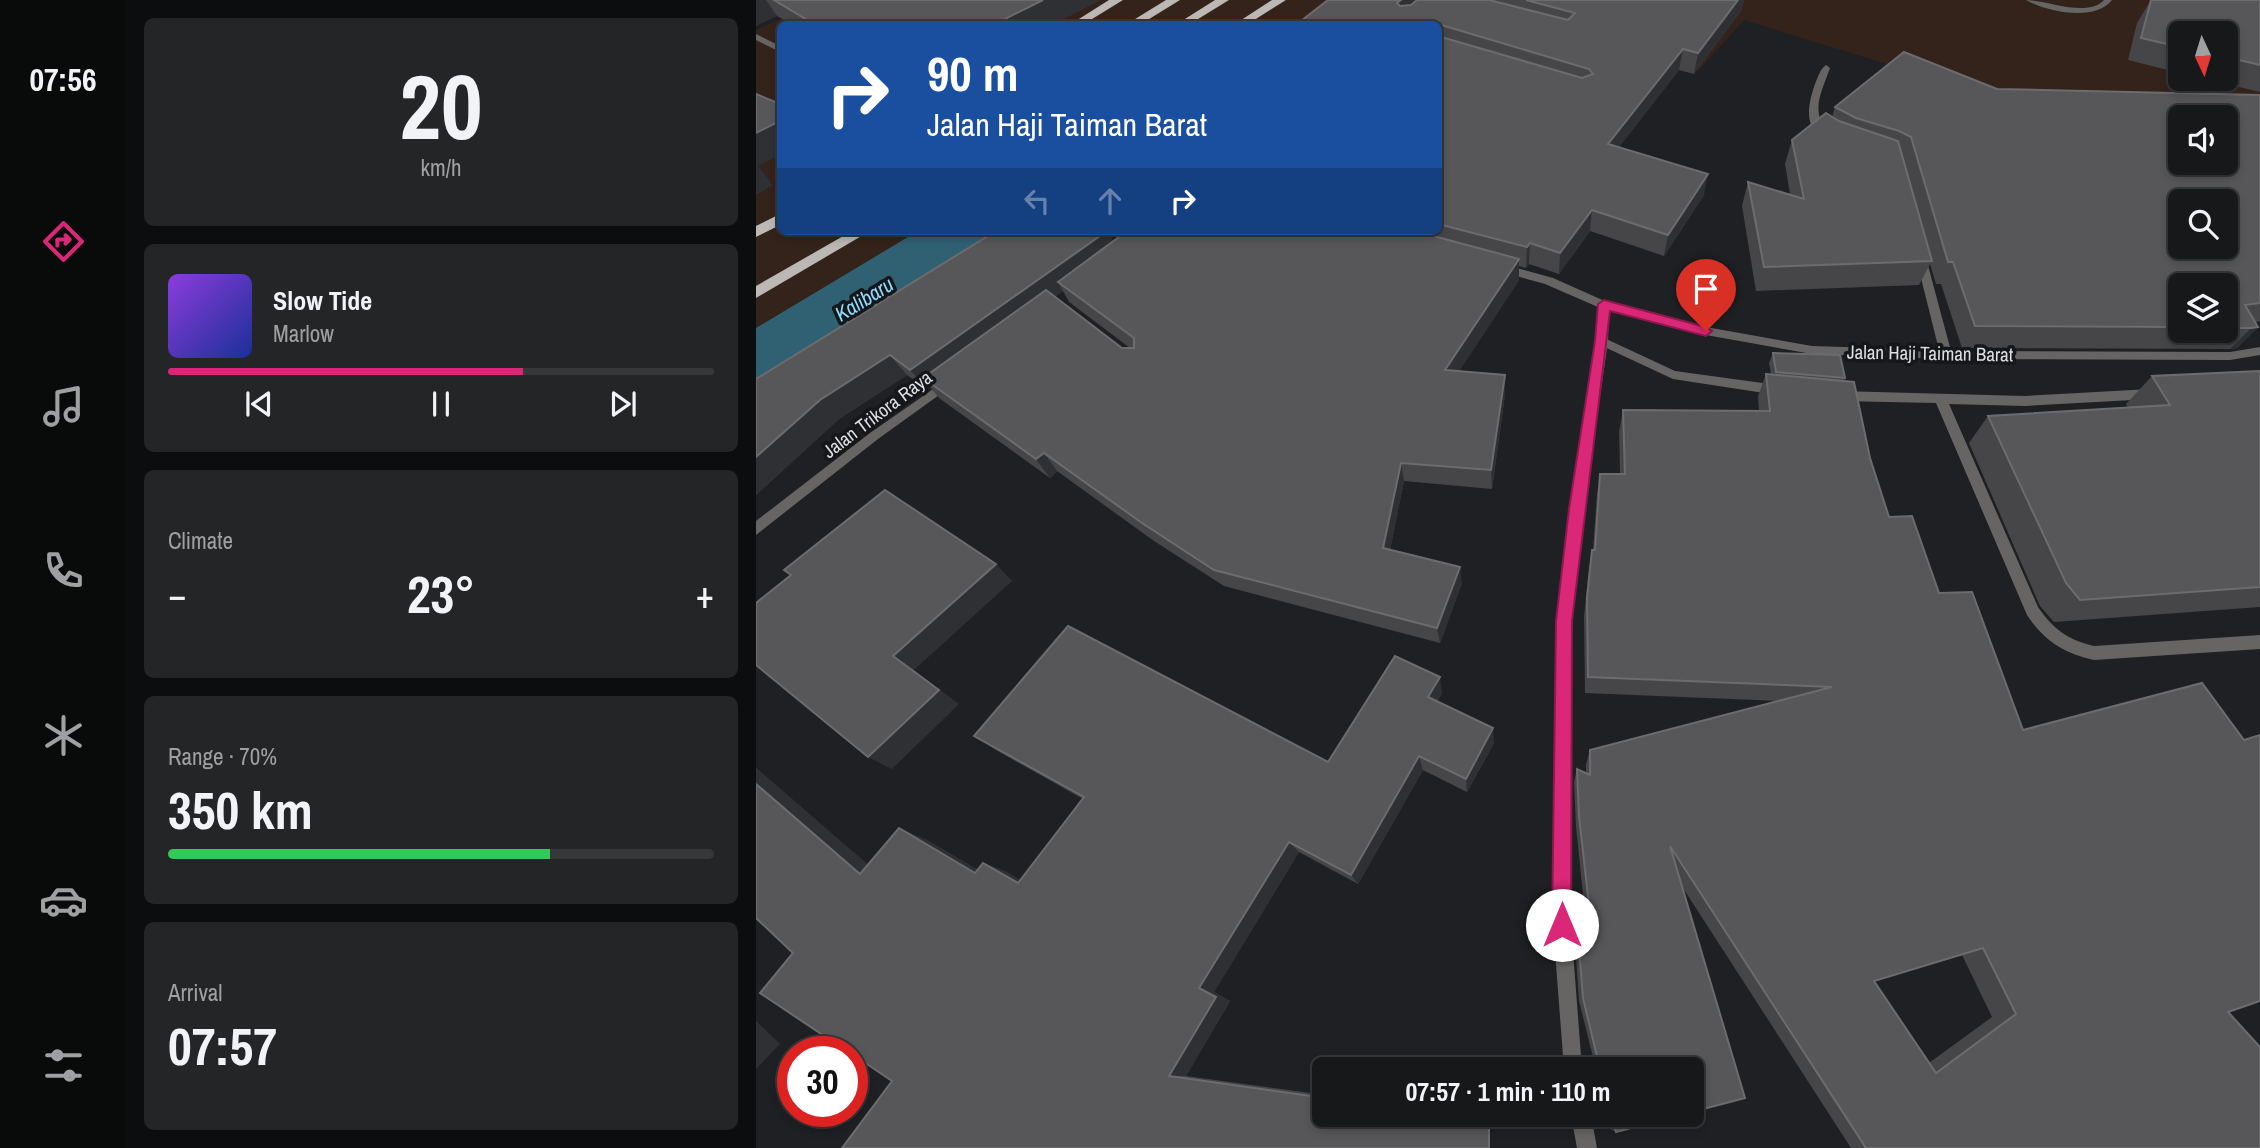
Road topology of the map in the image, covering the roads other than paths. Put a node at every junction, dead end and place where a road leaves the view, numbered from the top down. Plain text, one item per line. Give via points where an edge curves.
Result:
1 (1117, 0) edge
2 (1174, 0) edge
3 (1223, 0) edge
4 (1280, 0) edge
5 (2030, 0) edge
6 (2108, 0) edge
7 (1081, 21) edge
8 (1138, 21) edge
9 (1188, 21) edge
10 (1246, 21) edge
11 (756, 37) edge
12 (777, 48) edge
13 (1826, 68) dead end
14 (1836, 143) edge
15 (777, 221) edge
16 (756, 232) edge
17 (856, 235) edge
18 (1919, 249) edge
19 (1483, 264) edge
20 (756, 293) edge
21 (1604, 304) junction
22 (1602, 341) junction
23 (2260, 351) edge
24 (1946, 355) junction
25 (961, 373) edge
26 (1794, 392) edge
27 (2163, 393) edge
28 (1822, 394) edge
29 (1941, 400) junction
30 (756, 529) edge
31 (2260, 642) edge
32 (1572, 1057) edge
33 (1583, 1127) edge
34 (1587, 1148) edge

1 - 7 highway
2 - 8 highway
3 - 9 highway
4 - 10 highway
5 - 6 street via 2087,11 2104,7
11 - 12 street
13 - 14 street via 1812,108 1814,127
15 - 16 highway
17 - 20 highway
18 - 24 street
19 - 21 street, Jalan Haji Taiman Barat via 1549,281
21 - 22 street
21 - 24 street, Jalan Haji Taiman Barat via 1706,331 1812,350
22 - 26 street via 1673,375
22 - 32 street via 1564,621 1562,925
23 - 24 street, Jalan Haji Taiman Barat via 2230,356
25 - 30 street, Jalan Trikora Raya
27 - 29 street via 2025,401
28 - 29 street
29 - 31 street via 2032,611 2047,634 2068,648 2094,653
33 - 34 street

